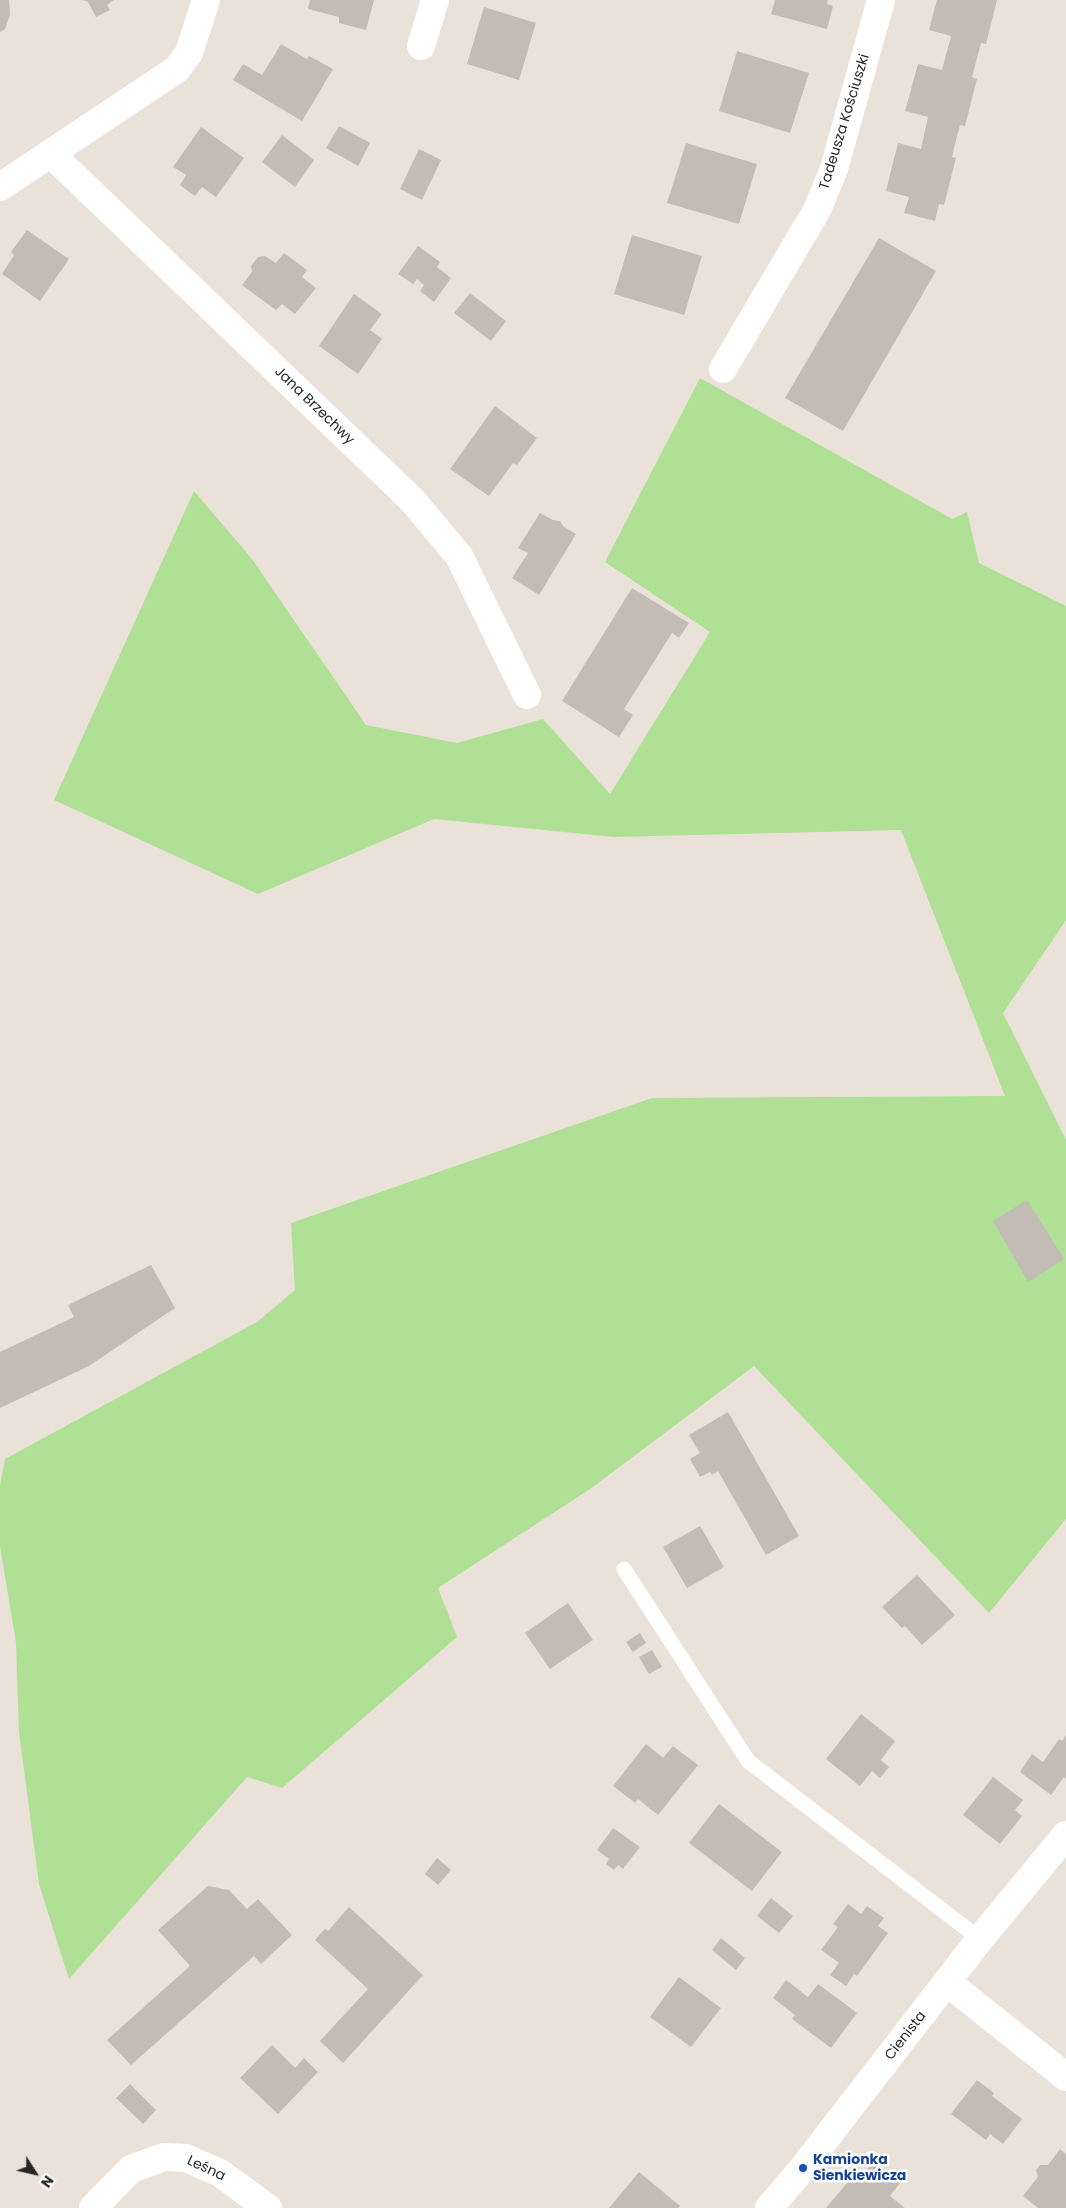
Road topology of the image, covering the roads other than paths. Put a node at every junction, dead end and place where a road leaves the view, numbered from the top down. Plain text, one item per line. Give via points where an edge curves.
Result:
1 (206, 0) edge
2 (435, 0) edge
3 (881, 0) edge
4 (421, 46) dead end
5 (51, 154) junction
6 (0, 187) edge
7 (723, 369) dead end
8 (527, 695) dead end
9 (624, 1569) dead end
10 (1066, 1834) edge
11 (980, 1939) junction
12 (947, 1982) junction
13 (1066, 2077) edge
14 (93, 2208) edge
15 (268, 2208) edge
16 (769, 2208) edge

1 - 5 street via 189,53 177,70
2 - 4 street
3 - 7 street, Tadeusza Kościuszki via 834,169 817,210
5 - 6 street
5 - 8 street, Jana Brzechwy via 412,500 459,556
9 - 11 lane via 748,1761
10 - 11 street, Cienista
11 - 12 street, Cienista
12 - 13 street
12 - 16 street, Cienista
14 - 15 street, Leśna via 131,2169 164,2157 186,2158 220,2173

